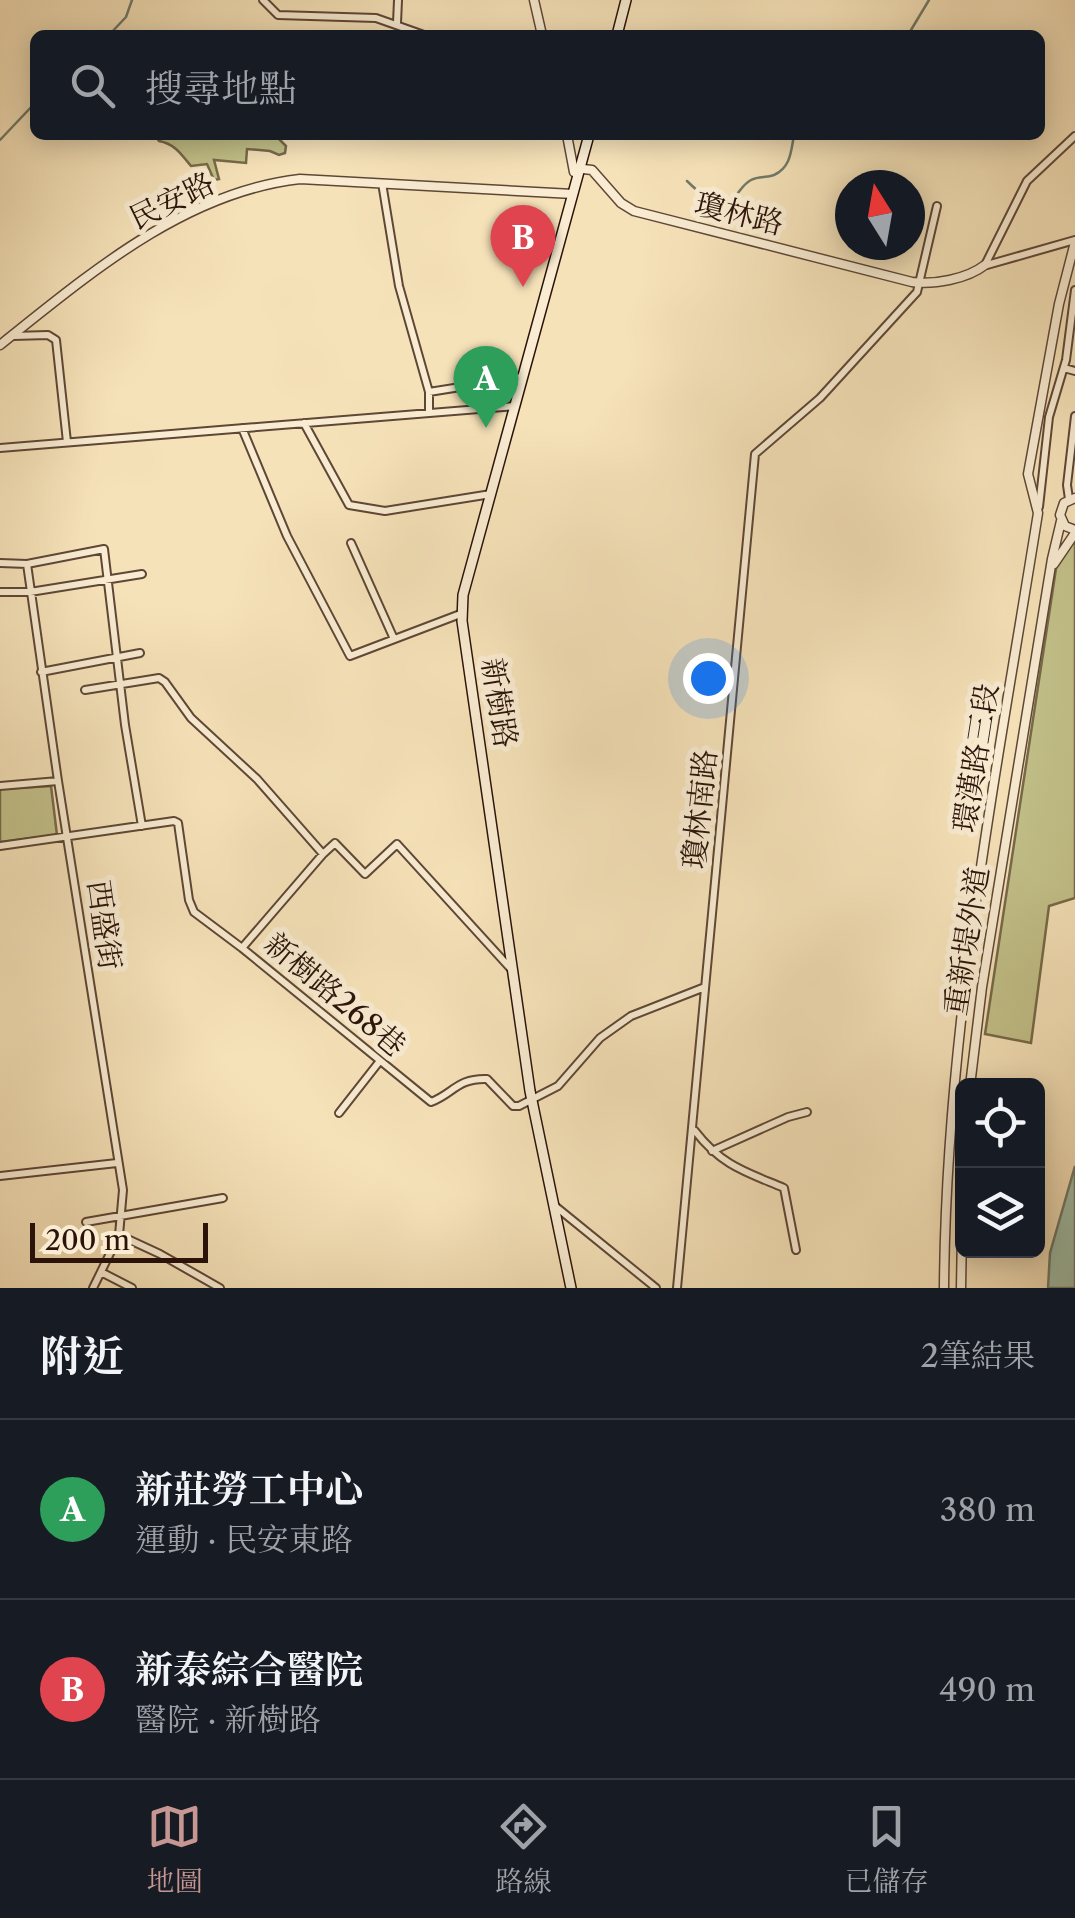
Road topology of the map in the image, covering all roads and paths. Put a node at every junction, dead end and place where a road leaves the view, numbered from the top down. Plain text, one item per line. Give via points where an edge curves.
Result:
1 (263, 0) edge
2 (398, 0) edge
3 (534, 0) edge
4 (626, 0) edge
5 (397, 24) junction
6 (412, 30) edge
7 (541, 30) edge
8 (618, 30) edge
9 (1075, 136) edge
10 (568, 140) edge
11 (587, 140) edge
12 (577, 168) junction
13 (382, 183) junction
14 (574, 190) junction
15 (937, 206) dead end
16 (1075, 241) edge
17 (986, 265) junction
18 (921, 283) junction
19 (1075, 290) edge
20 (12, 336) junction
21 (0, 345) edge
22 (1064, 368) junction
23 (1075, 371) edge
24 (524, 377) junction
25 (429, 392) junction
26 (516, 406) junction
27 (430, 413) junction
28 (1075, 416) edge
29 (304, 423) junction
30 (242, 428) junction
31 (67, 442) junction
32 (0, 448) edge
33 (492, 494) junction
34 (1072, 499) edge
35 (1038, 513) junction
36 (1061, 521) junction
37 (1075, 531) edge
38 (351, 544) dead end
39 (0, 563) edge
40 (28, 564) junction
41 (1052, 568) junction
42 (142, 574) dead end
43 (107, 578) junction
44 (0, 592) edge
45 (30, 592) junction
46 (463, 612) junction
47 (394, 639) junction
48 (140, 653) dead end
49 (116, 656) junction
50 (41, 672) junction
51 (120, 684) junction
52 (84, 690) dead end
53 (58, 781) junction
54 (0, 786) edge
55 (142, 826) junction
56 (68, 837) junction
57 (0, 846) edge
58 (323, 854) junction
59 (242, 948) junction
60 (515, 974) junction
61 (705, 987) junction
62 (379, 1062) junction
63 (971, 1078) edge
64 (532, 1100) junction
65 (339, 1112) dead end
66 (807, 1112) dead end
67 (694, 1130) junction
68 (711, 1151) junction
69 (117, 1164) junction
70 (0, 1176) edge
71 (223, 1198) dead end
72 (554, 1206) junction
73 (121, 1216) junction
74 (86, 1222) dead end
75 (119, 1235) junction
76 (796, 1250) dead end
77 (962, 1258) edge
78 (101, 1272) junction
79 (93, 1288) edge
80 (132, 1288) edge
81 (220, 1288) edge
82 (572, 1288) edge
83 (656, 1288) edge
84 (678, 1288) edge
85 (944, 1288) edge
86 (961, 1288) edge

1 - 5 street via 278,15
2 - 5 street
3 - 7 street
4 - 8 main road
5 - 6 street
9 - 17 street via 1028,181
10 - 12 street
11 - 12 main road, 新樹路
12 - 14 main road, 新樹路
12 - 18 street, 瓊林路 via 592,170 634,211
13 - 14 street, 民安路
13 - 20 street, 民安路 via 289,181 181,216 127,248
13 - 25 street via 399,286
14 - 24 main road, 新樹路
15 - 18 street
16 - 17 street
16 - 35 street, 環漢路三段 via 1028,474
17 - 18 street, 瓊林路
18 - 61 street, 瓊林南路 via 820,398 755,454
19 - 22 street
20 - 21 street, 民安路
20 - 31 street via 56,340
22 - 23 street
22 - 35 street via 1049,417
24 - 25 street
24 - 26 main road, 新樹路
25 - 27 street
26 - 27 street
26 - 33 main road, 新樹路
27 - 29 street
28 - 34 street
29 - 30 street
29 - 33 street via 348,504 386,511
30 - 31 street
30 - 47 street via 287,536 350,656
31 - 32 street
33 - 46 main road, 新樹路
34 - 36 street, 重新堤外道 via 1061,508
35 - 85 street, 環漢路三段 via 956,1057
36 - 37 street, 重新堤外道
36 - 41 street, 重新堤外道
37 - 41 street, 重新堤外道
38 - 47 street
39 - 40 street
40 - 43 street via 104,549
40 - 45 street, 西盛街
41 - 63 street, 重新堤外道
42 - 43 street
43 - 45 street
43 - 49 street
44 - 45 street
45 - 50 street, 西盛街
46 - 47 street
46 - 60 main road, 新樹路
48 - 49 street
49 - 50 street
49 - 51 street
50 - 53 street, 西盛街
51 - 52 street
51 - 55 street
51 - 58 street via 165,682
53 - 54 street
53 - 56 street, 西盛街
55 - 56 street
55 - 59 street via 178,823 194,912
56 - 57 street
56 - 69 street, 西盛街
58 - 59 street, 新樹路268巷
58 - 60 street via 335,842 365,874 396,844
59 - 62 street, 新樹路268巷
60 - 64 main road, 新樹路
61 - 64 street via 631,1016 600,1038 558,1086
61 - 67 street, 瓊林南路
62 - 64 street, 新樹路268巷 via 431,1102 480,1078 513,1106
62 - 65 street
64 - 72 main road, 新樹路
66 - 68 street
67 - 68 street
67 - 84 street, 瓊林南路
68 - 76 street via 743,1173 784,1188
69 - 70 street
69 - 73 street, 西盛街
71 - 73 street
72 - 82 main road, 新樹路
72 - 83 street
73 - 74 street
73 - 75 street, 西盛街
75 - 78 street, 西盛街
75 - 81 street
77 - 86 street
78 - 79 street, 西盛街
78 - 80 street

